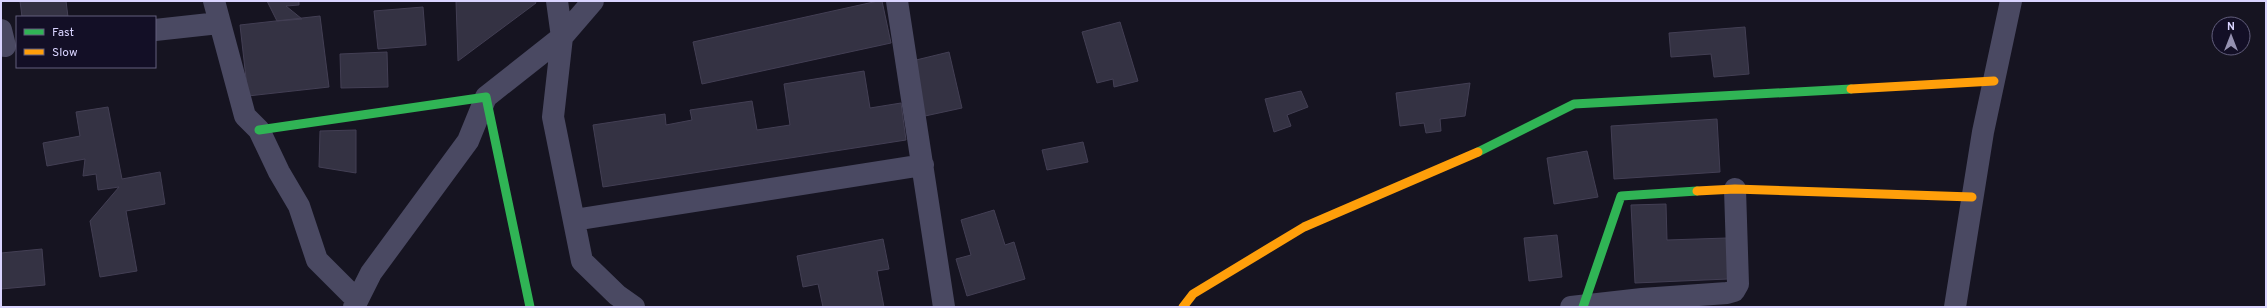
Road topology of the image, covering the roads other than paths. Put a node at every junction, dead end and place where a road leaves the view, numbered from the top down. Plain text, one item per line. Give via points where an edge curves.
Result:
1 (214, 1) edge
2 (557, 1) edge
3 (593, 1) edge
4 (897, 1) edge
5 (2011, 1) edge
6 (219, 23) junction
7 (156, 30) edge
8 (562, 37) junction
9 (1994, 81) junction
10 (486, 97) junction
11 (259, 130) junction
12 (923, 165) junction
13 (1735, 189) junction
14 (1972, 197) junction
15 (574, 220) junction
16 (355, 304) edge
17 (1580, 306) edge
18 (530, 307) edge
19 (634, 307) edge
20 (944, 307) edge
21 (1183, 307) edge
22 (1955, 307) edge

1 - 6 street
2 - 8 street
3 - 8 street
4 - 12 street
5 - 9 street
6 - 7 street
6 - 11 street via 245,116
8 - 10 street
8 - 15 street via 553,117
9 - 14 street
9 - 21 street via 1574,104 1484,149 1304,227 1193,294
10 - 11 street
10 - 16 street via 468,141 371,273
10 - 18 street
11 - 16 street via 299,206 317,260
12 - 15 street
12 - 20 street
13 - 14 street
13 - 17 street via 1621,196
13 - 17 street via 1738,284 1734,291 1727,294
14 - 22 street
15 - 19 street via 582,261 617,295

